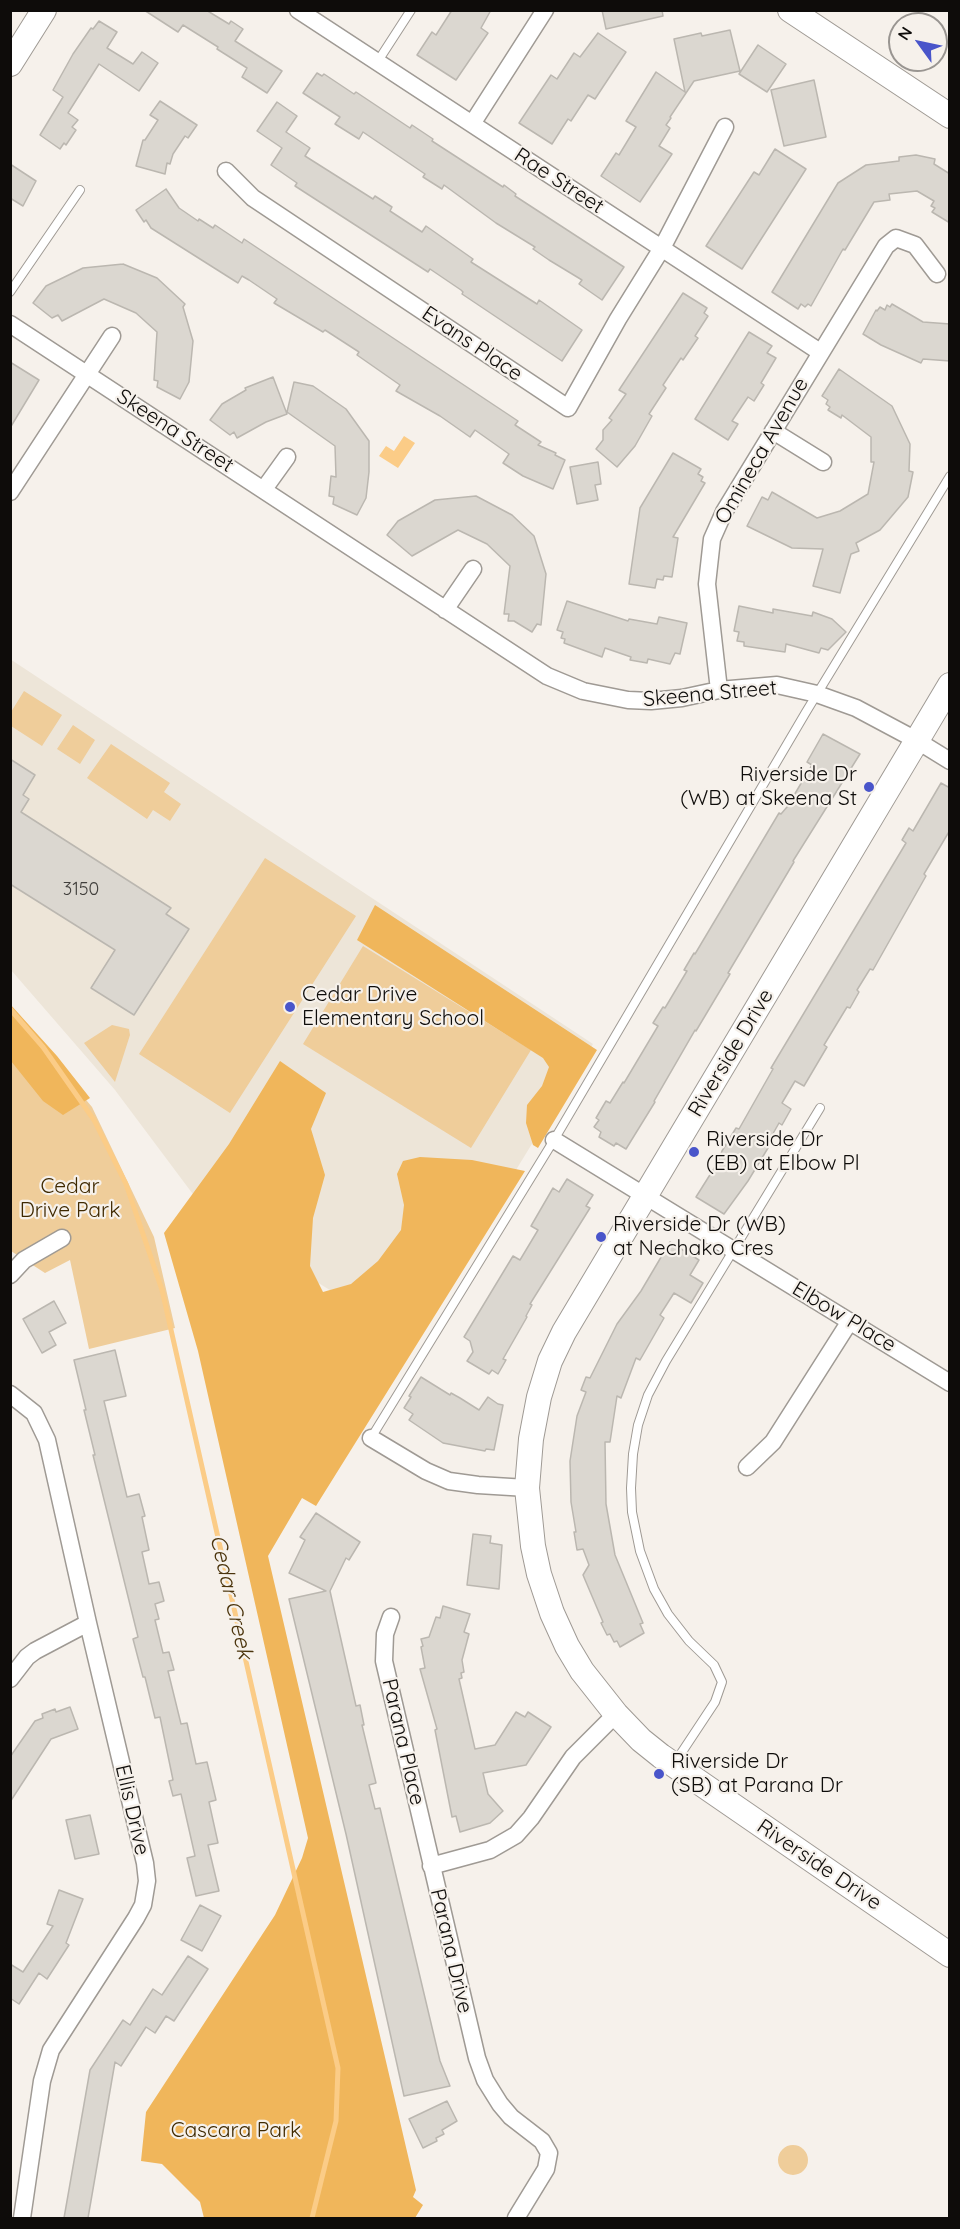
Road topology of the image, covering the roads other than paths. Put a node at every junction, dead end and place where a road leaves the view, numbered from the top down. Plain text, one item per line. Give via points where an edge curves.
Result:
1 (44, 10) edge
2 (298, 10) edge
3 (411, 10) edge
4 (545, 10) edge
5 (790, 10) edge
6 (378, 61) junction
7 (10, 64) edge
8 (950, 116) edge
9 (472, 124) junction
10 (725, 127) dead end
11 (226, 171) dead end
12 (80, 190) dead end
13 (662, 248) junction
14 (943, 272) edge
15 (10, 292) edge
16 (10, 324) edge
17 (112, 336) dead end
18 (820, 352) junction
19 (87, 374) junction
20 (773, 431) junction
21 (287, 457) dead end
22 (823, 462) dead end
23 (950, 477) edge
24 (264, 489) junction
25 (10, 492) edge
26 (473, 569) dead end
27 (445, 610) junction
28 (950, 685) edge
29 (718, 690) junction
30 (817, 694) junction
31 (916, 740) junction
32 (950, 761) edge
33 (820, 1108) dead end
34 (554, 1140) junction
35 (646, 1197) junction
36 (62, 1238) dead end
37 (734, 1249) junction
38 (10, 1275) edge
39 (850, 1321) junction
40 (950, 1383) edge
41 (10, 1394) edge
42 (371, 1438) joint
43 (747, 1467) dead end
44 (527, 1488) junction
45 (391, 1617) dead end
46 (88, 1623) junction
47 (10, 1679) edge
48 (616, 1714) junction
49 (674, 1765) junction
50 (431, 1866) junction
51 (950, 1955) edge
52 (22, 2218) edge
53 (516, 2218) edge

1 - 7 street
2 - 6 street, Rae Street
3 - 6 lane
4 - 9 street
5 - 8 street
6 - 9 street, Rae Street
9 - 13 street, Rae Street
10 - 13 street
11 - 13 street, Evans Place via 253,198 568,408
12 - 15 lane
13 - 18 street, Rae Street
14 - 18 street, Omineca Avenue via 915,244 896,238 886,246
16 - 19 street, Skeena Street
17 - 19 street
18 - 20 street, Omineca Avenue
19 - 24 street, Skeena Street
19 - 25 street
20 - 22 street
20 - 29 street, Omineca Avenue via 712,539 706,584
21 - 24 street
23 - 30 lane
24 - 27 street, Skeena Street
26 - 27 street
27 - 29 street, Skeena Street via 537,670 583,691 651,701
28 - 31 street, Riverside Drive
29 - 30 street, Skeena Street via 777,685
30 - 31 street, Skeena Street via 856,708
30 - 34 lane
31 - 32 street, Skeena Street
31 - 35 street, Riverside Drive
33 - 37 lane
34 - 35 street, Elbow Place
34 - 42 lane
35 - 37 street, Elbow Place
35 - 44 street, Riverside Drive via 568,1323 555,1351 536,1409
36 - 38 street via 24,1260
37 - 39 street, Elbow Place
37 - 49 lane via 654,1383 640,1416 634,1445 632,1512 644,1564 668,1614 688,1641 714,1665 722,1682 715,1702
39 - 40 street, Elbow Place
39 - 43 street via 773,1442
41 - 46 street, Ellis Drive via 34,1413 44,1429
42 - 44 street via 449,1480
44 - 48 street, Riverside Drive via 533,1546 552,1613 582,1671
45 - 50 street, Parana Place via 385,1634 384,1661
46 - 47 street via 35,1651
46 - 52 street, Ellis Drive via 145,1863 146,1893 136,1918 51,2050 42,2081
48 - 49 street, Riverside Drive via 641,1740
48 - 50 street, Parana Drive via 573,1757 516,1835 490,1850
49 - 51 street, Riverside Drive
50 - 53 street, Parana Drive via 481,2069 505,2111 547,2148 546,2169

